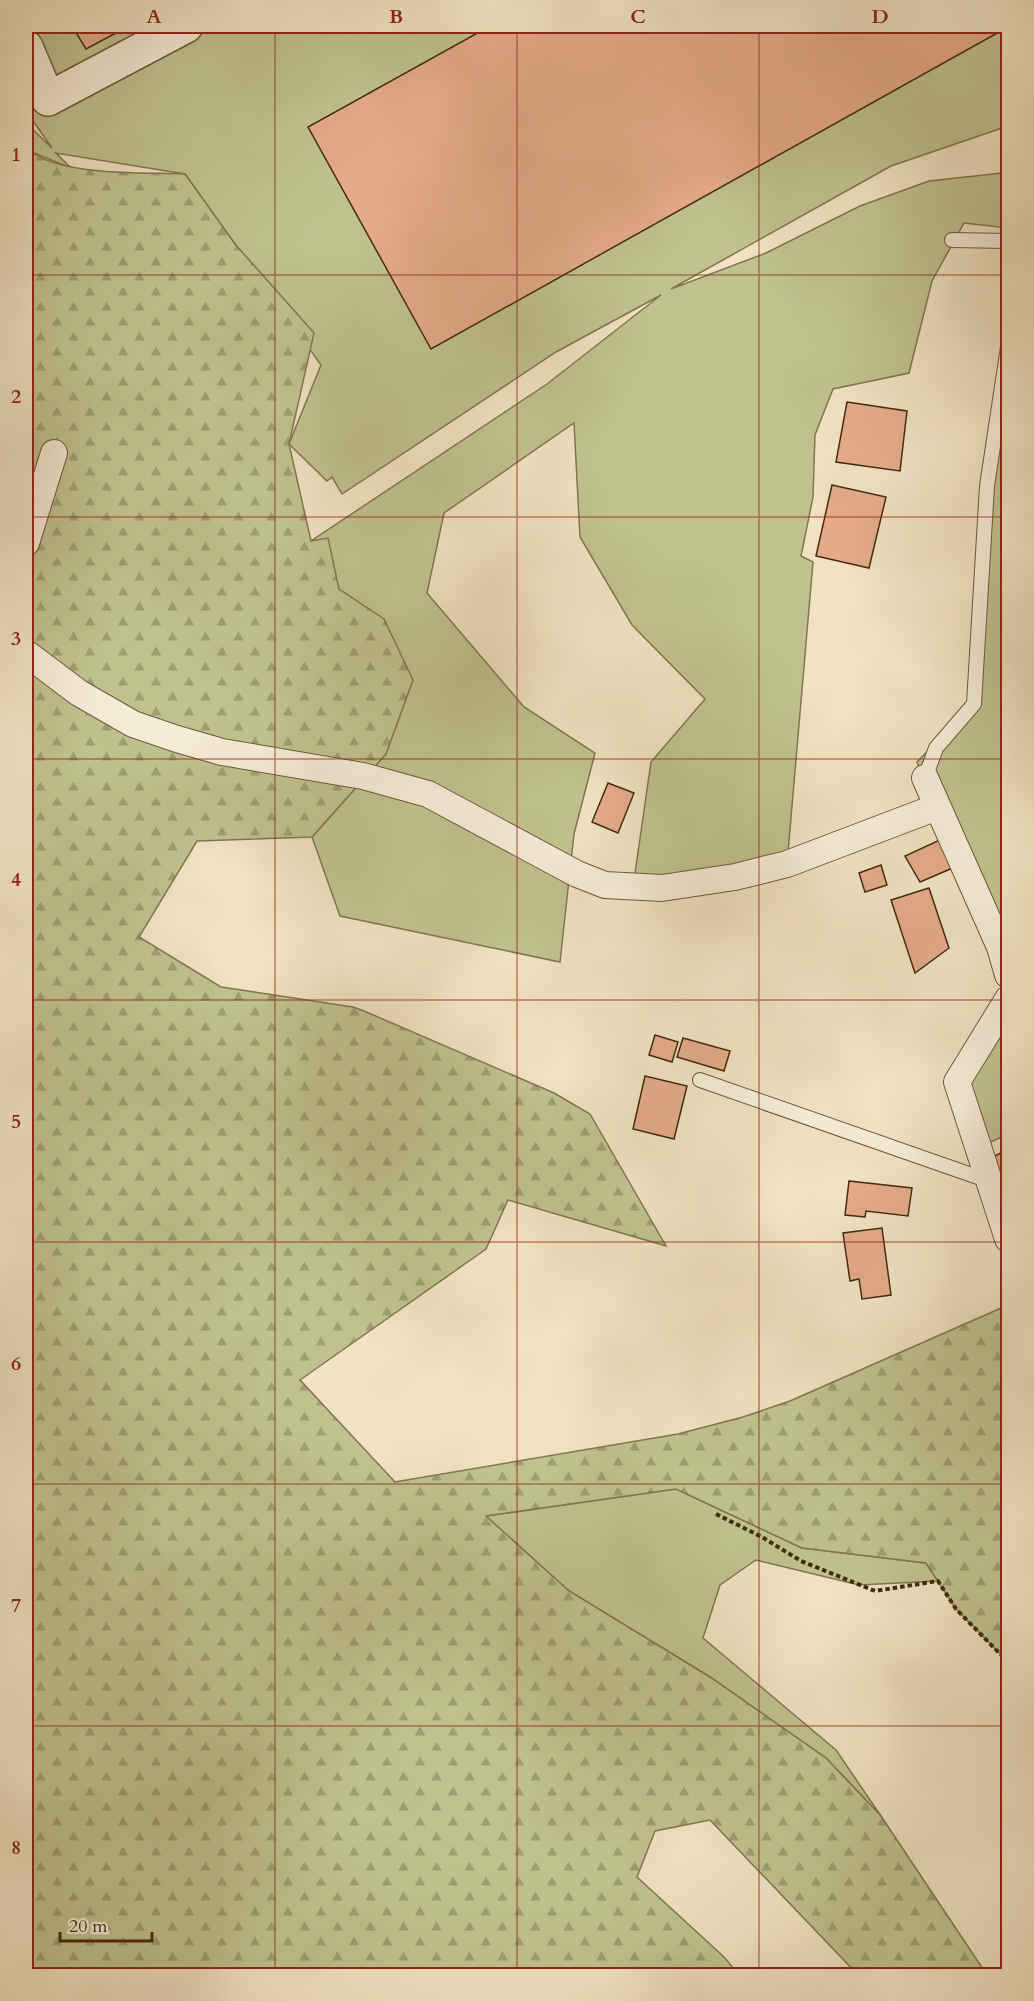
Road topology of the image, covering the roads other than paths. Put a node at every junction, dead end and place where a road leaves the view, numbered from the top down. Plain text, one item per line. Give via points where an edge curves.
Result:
1 (186, 26) edge
2 (26, 48) edge
3 (952, 240) dead end
4 (1008, 241) edge
5 (1008, 347) edge
6 (54, 453) dead end
7 (26, 543) edge
8 (26, 653) edge
9 (925, 778) joint
10 (937, 807) junction
11 (1008, 975) edge
12 (1008, 999) edge
13 (700, 1080) dead end
14 (989, 1181) junction
15 (1008, 1239) edge

1 - 2 street via 48,99
3 - 4 lane
5 - 9 lane via 987,486 974,704 936,748
6 - 7 street
8 - 10 street via 79,693 133,724 222,752 363,776 428,794 577,874 605,885 662,888 735,877 788,864
9 - 10 street
10 - 11 street via 1000,947
12 - 14 street via 957,1082
13 - 14 lane
14 - 15 street

